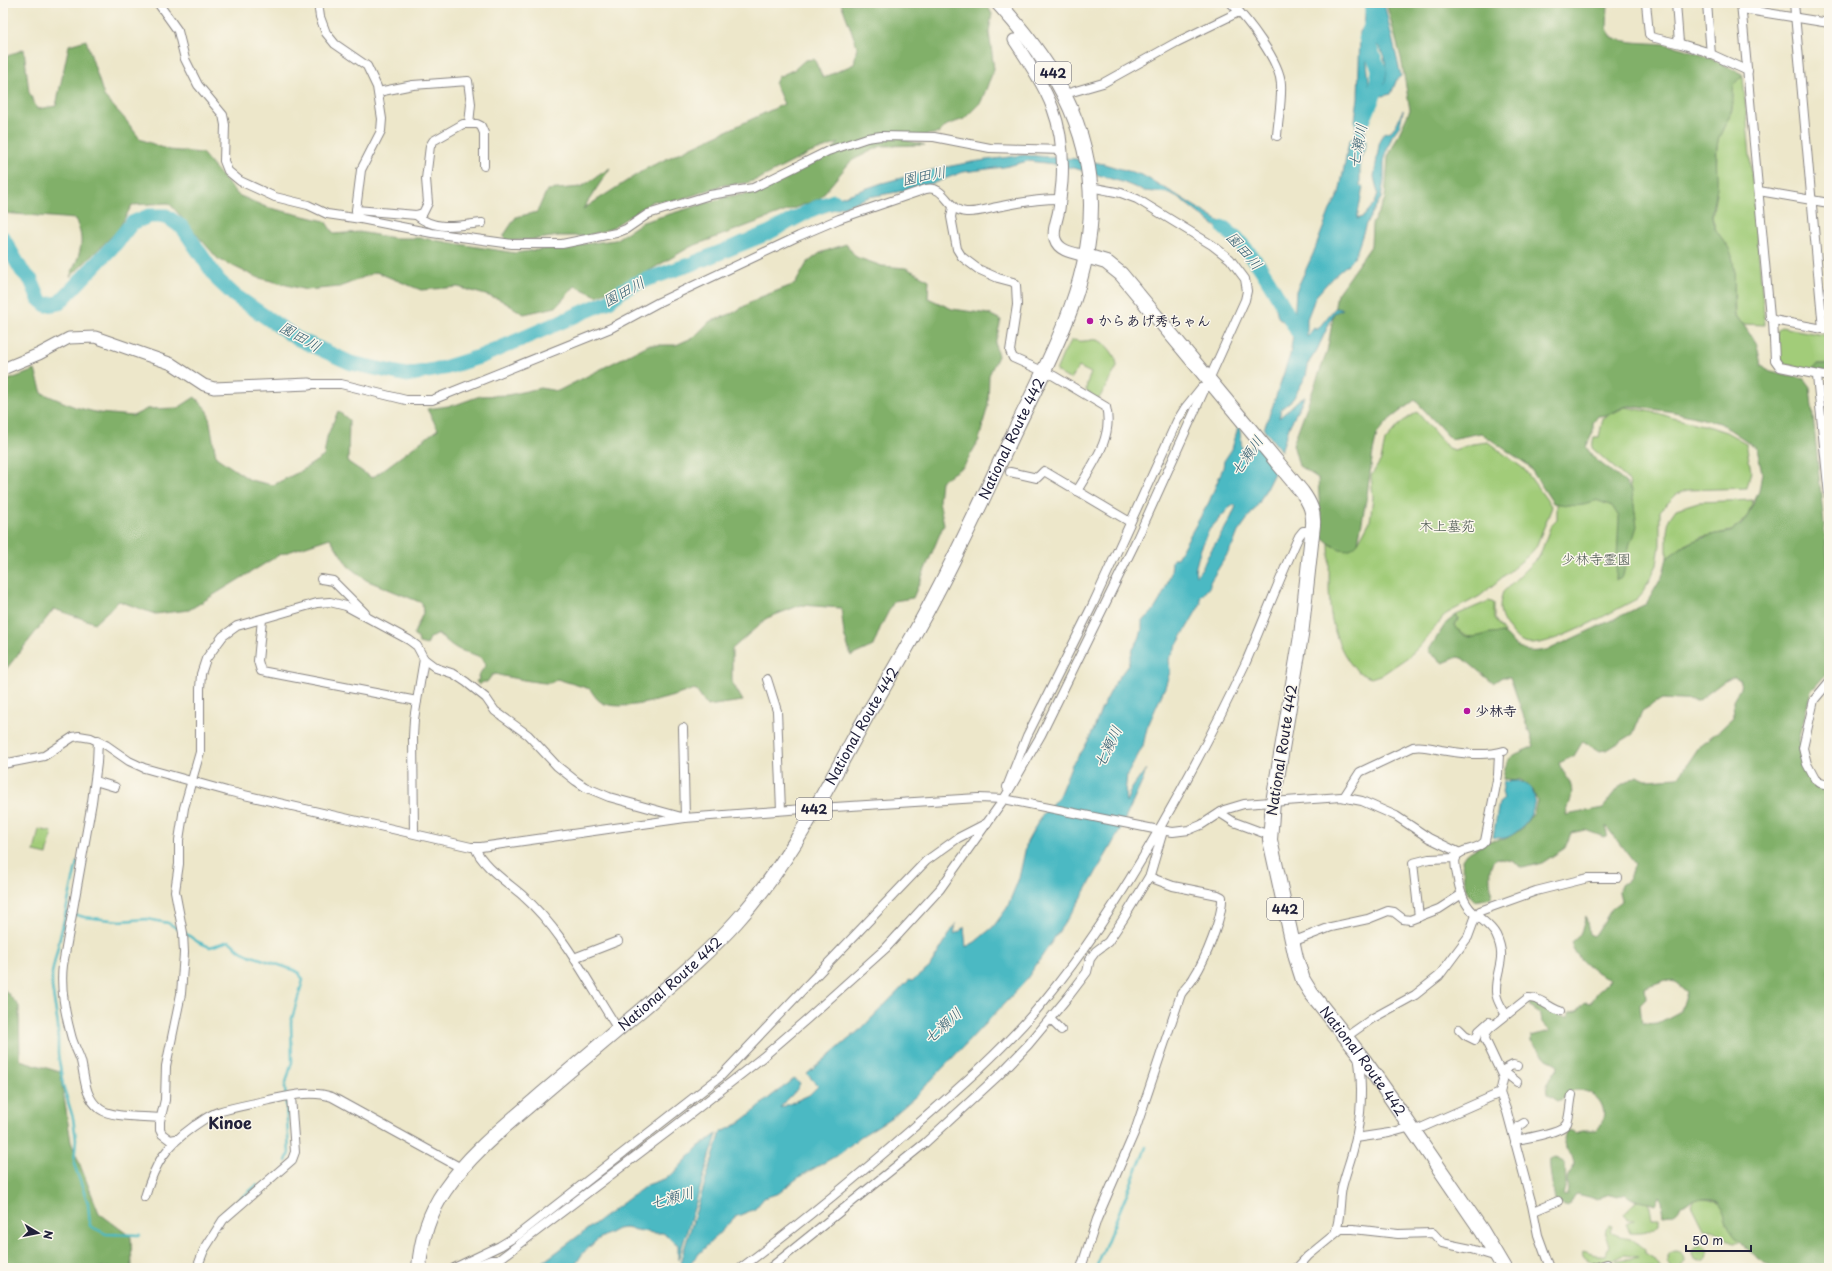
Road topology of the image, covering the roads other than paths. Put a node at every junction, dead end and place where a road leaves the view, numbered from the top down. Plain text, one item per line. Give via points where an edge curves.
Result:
1 (158, 3) edge
2 (318, 3) edge
3 (998, 3) edge
4 (1231, 3) edge
5 (1646, 3) edge
6 (1676, 3) edge
7 (1707, 3) edge
8 (1794, 3) edge
9 (1742, 6) edge
10 (1239, 12) junction
11 (1795, 17) junction
12 (1829, 23) edge
13 (1014, 40) dead end
14 (1680, 43) junction
15 (1711, 55) junction
16 (1748, 71) junction
17 (378, 92) junction
18 (1065, 94) junction
19 (469, 124) junction
20 (1277, 136) dead end
21 (1062, 150) junction
22 (484, 166) dead end
23 (1089, 184) junction
24 (1759, 191) junction
25 (1060, 199) junction
26 (1812, 200) junction
27 (1829, 203) edge
28 (953, 207) junction
29 (356, 210) junction
30 (416, 215) junction
31 (361, 219) junction
32 (482, 223) dead end
33 (1086, 256) junction
34 (1772, 320) junction
35 (1826, 330) edge
36 (3, 369) edge
37 (1043, 371) junction
38 (1817, 376) junction
39 (1829, 377) edge
40 (1208, 380) junction
41 (309, 384) joint
42 (1010, 472) dead end
43 (1077, 491) junction
44 (1829, 496) edge
45 (1130, 522) junction
46 (1313, 531) junction
47 (321, 579) dead end
48 (262, 619) junction
49 (372, 620) junction
50 (424, 660) junction
51 (767, 679) dead end
52 (1829, 682) edge
53 (417, 701) junction
54 (683, 728) dead end
55 (98, 740) junction
56 (7, 761) edge
57 (3, 764) edge
58 (193, 781) junction
59 (95, 782) junction
60 (1829, 785) edge
61 (115, 787) dead end
62 (1344, 797) junction
63 (1004, 799) junction
64 (1272, 802) junction
65 (815, 808) junction
66 (781, 810) junction
67 (1220, 813) junction
68 (685, 818) junction
69 (989, 822) junction
70 (1159, 830) junction
71 (414, 833) junction
72 (1269, 835) junction
73 (475, 847) junction
74 (1458, 855) junction
75 (1149, 877) junction
76 (1618, 878) dead end
77 (1462, 894) junction
78 (1476, 915) junction
79 (1419, 917) junction
80 (618, 941) dead end
81 (1292, 942) junction
82 (574, 958) junction
83 (1560, 1010) dead end
84 (1506, 1015) junction
85 (1050, 1019) junction
86 (1496, 1023) junction
87 (618, 1029) junction
88 (1459, 1029) dead end
89 (1061, 1030) dead end
90 (1346, 1037) junction
91 (1357, 1051) junction
92 (1517, 1066) dead end
93 (1502, 1071) junction
94 (1517, 1082) dead end
95 (1500, 1093) junction
96 (1572, 1095) dead end
97 (290, 1096) junction
98 (160, 1118) junction
99 (1524, 1123) dead end
100 (1412, 1129) junction
101 (1356, 1138) junction
102 (176, 1139) junction
103 (1516, 1142) junction
104 (461, 1168) junction
105 (145, 1197) dead end
106 (1558, 1201) dead end
107 (1534, 1211) junction
108 (1335, 1233) junction
109 (500, 1260) junction
110 (1501, 1262) edge
111 (1608, 1264) dead end
112 (197, 1268) edge
113 (419, 1268) edge
114 (454, 1268) edge
115 (469, 1268) edge
116 (488, 1268) edge
117 (741, 1268) edge
118 (770, 1268) edge
119 (1081, 1268) edge
120 (1297, 1268) edge
121 (1550, 1268) edge
122 (1594, 1268) edge

1 - 31 street via 178,31 185,59 198,85 223,115 224,161 228,171 240,181 275,197 308,205 327,214
2 - 17 street via 326,33 335,44 367,66
3 - 18 highway, National Route 442 / 442 via 1040,53
4 - 10 street
5 - 14 street via 1650,36
6 - 14 street
7 - 15 street
8 - 11 street
9 - 11 street
9 - 16 street
10 - 18 street via 1177,42 1103,83
10 - 20 street via 1267,51 1280,79
11 - 12 street
11 - 26 street
13 - 21 street via 1052,102
14 - 15 street
15 - 16 street
16 - 24 street
17 - 19 street via 408,86 468,81 471,104
17 - 29 street via 381,130 362,170
18 - 23 highway, National Route 442 / 442 via 1078,128
19 - 22 street via 477,124 483,130
19 - 30 street via 455,128 430,144 426,186 428,206 423,213
21 - 25 street
21 - 31 street via 990,148 934,137 867,138 828,151 753,188 710,195 648,214 616,233 562,244 512,244 432,234
23 - 33 highway, National Route 442 / 442 via 1090,217
23 - 40 street via 1122,193 1158,211 1224,254 1245,279 1245,300
24 - 26 street
24 - 34 street
25 - 28 street via 970,212
25 - 33 street via 1054,230 1057,243 1068,251
26 - 27 street
26 - 35 street
28 - 37 street via 951,218 957,249 962,257 978,269 1016,285 1018,305 1010,351 1013,358
28 - 41 street via 939,190 930,188 838,219 698,283 611,328 432,400 406,400 341,384
29 - 30 street
29 - 31 street via 357,216
30 - 32 street via 428,224 436,226
33 - 37 highway, National Route 442 / 442 via 1073,301
33 - 40 highway, National Route 442 / 442 via 1106,262 1118,270
34 - 35 street
34 - 38 street via 1777,363 1783,368
36 - 41 street via 69,338 85,336 95,337 172,364 204,385 214,388
37 - 43 street via 1106,407 1107,432 1104,444
37 - 65 highway, National Route 442 / 442 via 930,605
38 - 39 street
38 - 44 street
40 - 45 street via 1177,421
40 - 46 highway, National Route 442 / 442 via 1302,492 1313,510
40 - 63 street via 1067,686
42 - 43 street via 1034,478 1039,477 1044,471
43 - 45 street
45 - 63 street via 1093,604 1027,736 1010,775
46 - 64 highway, National Route 442 / 442 via 1301,636
46 - 70 street via 1303,531 1299,536 1268,613 1225,707
47 - 49 street via 333,581
48 - 49 street via 308,604 326,602 346,606
48 - 53 street via 258,661 261,671
48 - 58 street via 241,624 230,630 206,659 200,689 200,752
49 - 50 street via 417,646
50 - 53 street
50 - 68 street via 466,682 486,698 495,711 528,735 557,766 585,787 609,797
51 - 66 street via 777,711
52 - 60 street via 1814,700 1803,748 1806,764 1815,779
53 - 71 street via 413,737
54 - 68 street
55 - 56 street via 72,737 44,756
55 - 58 street via 135,765
55 - 59 street
56 - 57 street
58 - 71 street
58 - 98 street via 180,826 179,864 175,886 184,944 182,984 166,1066 165,1100
59 - 61 street
59 - 98 street via 63,965 62,991 71,1034 81,1063 83,1081 94,1103 104,1111 112,1113
62 - 64 street
62 - 74 street via 1362,801 1399,817
62 - 74 street via 1360,772 1412,747 1461,753 1502,752 1485,841 1478,847
63 - 65 street via 978,798
63 - 69 street
63 - 70 street
64 - 67 street via 1244,804
64 - 72 highway, National Route 442 / 442
65 - 66 street
65 - 87 highway, National Route 442 / 442 via 779,866 738,920 694,964
66 - 68 street
67 - 70 street via 1189,830
67 - 72 street via 1234,822
68 - 73 street
69 - 109 street via 924,908 886,948 802,1024 716,1095
69 - 114 street via 958,838 923,865 720,1077 510,1241
70 - 75 street
70 - 117 street via 1101,924 1034,1012 950,1096 856,1176
71 - 73 street
72 - 81 highway, National Route 442 / 442
73 - 82 street via 492,869 543,915
74 - 77 street via 1457,877
74 - 79 street via 1413,863
75 - 85 street via 1111,937 1090,959 1085,974
75 - 119 street via 1167,885 1222,897 1222,904 1198,970 1181,994 1135,1131 1097,1219
76 - 78 street via 1594,877 1546,888 1490,907
77 - 78 street
77 - 79 street via 1447,905
78 - 84 street via 1493,930 1501,950 1502,960 1496,992
78 - 90 street via 1468,937 1439,976 1415,995 1373,1018
79 - 81 street via 1406,920 1388,911 1368,919 1331,927
80 - 82 street
81 - 90 highway, National Route 442 / 442 via 1303,980 1311,994
82 - 87 street
83 - 84 street via 1531,997
84 - 86 street
85 - 89 street
85 - 118 street via 1000,1074 925,1143
86 - 88 street via 1488,1022 1475,1040
86 - 93 street via 1487,1032 1485,1039
87 - 104 highway, National Route 442 / 442 via 494,1136
90 - 91 highway, National Route 442 / 442
91 - 100 highway, National Route 442 / 442
91 - 101 street via 1362,1101
92 - 93 street via 1513,1065
93 - 94 street
93 - 95 street
95 - 100 street
95 - 103 street
96 - 103 street via 1564,1127
97 - 102 street via 217,1112
97 - 104 street via 314,1094 332,1097
97 - 112 street via 295,1152 292,1160 223,1220 204,1250
98 - 102 street via 162,1134 170,1140
99 - 103 street via 1519,1126
100 - 101 street
100 - 110 highway, National Route 442 / 442
101 - 108 street via 1343,1184
102 - 105 street via 153,1171
103 - 107 street
104 - 113 highway, National Route 442 / 442 via 443,1192 430,1218 423,1238
106 - 107 street
107 - 121 street via 1538,1235
108 - 110 street via 1344,1229 1394,1234 1429,1232 1435,1234 1442,1243 1471,1248
108 - 120 street
109 - 115 street via 491,1260
109 - 116 street
111 - 122 street

